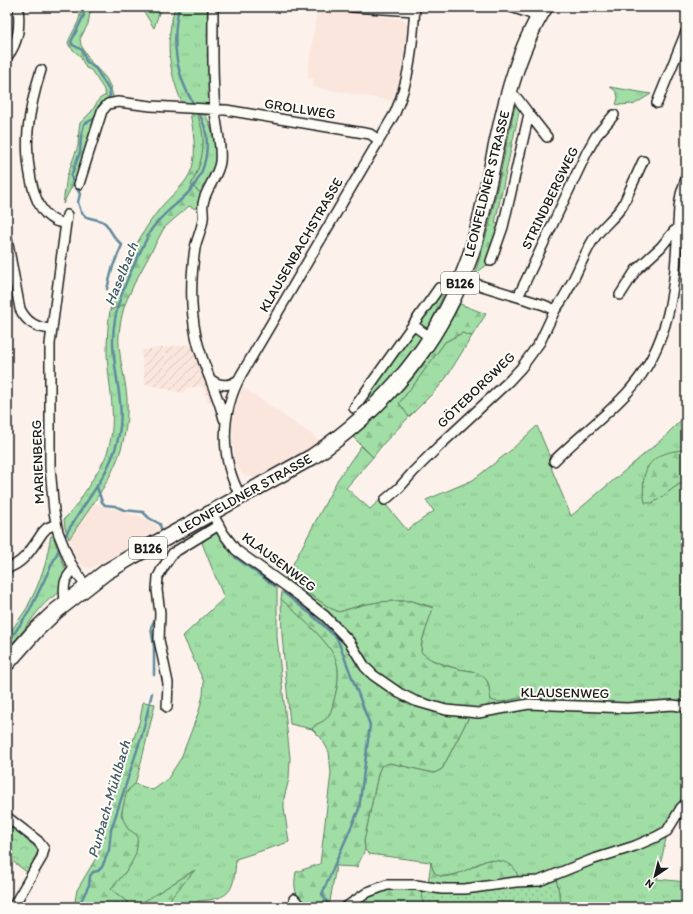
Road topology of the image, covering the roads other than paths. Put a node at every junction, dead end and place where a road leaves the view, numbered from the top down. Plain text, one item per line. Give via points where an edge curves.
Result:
1 (18, 7) edge
2 (213, 7) edge
3 (352, 7) edge
4 (511, 7) edge
5 (415, 9) edge
6 (541, 13) edge
7 (686, 32) edge
8 (7, 57) edge
9 (41, 70) dead end
10 (509, 93) junction
11 (657, 103) dead end
12 (215, 110) junction
13 (529, 114) junction
14 (614, 115) dead end
15 (547, 137) dead end
16 (379, 140) junction
17 (643, 161) dead end
18 (686, 178) edge
19 (79, 184) dead end
20 (678, 231) junction
21 (7, 239) edge
22 (491, 261) dead end
23 (462, 277) junction
24 (439, 288) dead end
25 (620, 295) dead end
26 (518, 297) junction
27 (555, 310) junction
28 (412, 325) junction
29 (52, 329) junction
30 (431, 338) junction
31 (210, 379) junction
32 (238, 380) junction
33 (354, 408) dead end
34 (225, 421) junction
35 (554, 462) dead end
36 (241, 497) junction
37 (385, 500) dead end
38 (215, 519) junction
39 (57, 528) junction
40 (7, 568) edge
41 (74, 569) junction
42 (86, 587) junction
43 (65, 603) junction
44 (7, 663) edge
45 (167, 706) dead end
46 (686, 707) edge
47 (686, 803) edge
48 (7, 818) edge
49 (294, 900) dead end
50 (13, 907) edge
51 (301, 907) edge
52 (346, 907) edge

1 - 8 street via 18,36
2 - 12 street
3 - 5 street
4 - 6 street via 528,13
5 - 16 street, KLAUSENBACHSTRASSE via 412,51 406,81 395,113
6 - 10 main road, LEONFELDNER STRASSE / B126 via 521,55
7 - 11 street
9 - 29 street, MARIENBERG via 30,116 27,156 34,191 42,209 53,220 66,219
10 - 13 street, LEONFELDNER STRASSE via 517,98
10 - 23 main road, LEONFELDNER STRASSE / B126 via 483,210
12 - 16 street, GROLLWEG via 370,134
12 - 19 street, GROLLWEG via 118,102 108,104 102,111
12 - 31 street via 219,163 215,178 204,199 192,281 196,335
13 - 15 street, LEONFELDNER STRASSE
13 - 22 street, LEONFELDNER STRASSE via 503,227
14 - 26 street, STRINDBERGWEG via 596,136 587,152
16 - 32 street, KLAUSENBACHSTRASSE
17 - 27 street, GÖTEBORGWEG via 623,205 589,247 568,291
18 - 20 street via 681,194
20 - 25 street via 674,230 661,247 636,270
20 - 35 street via 670,307 656,350 628,392
21 - 29 street via 23,316 36,326
23 - 26 street
23 - 30 main road, LEONFELDNER STRASSE / B126
24 - 28 street
26 - 27 street
27 - 37 street, GÖTEBORGWEG via 540,342 521,368
28 - 30 street
28 - 33 street
29 - 39 street, MARIENBERG via 50,467
30 - 36 main road, LEONFELDNER STRASSE / B126 via 398,382 354,426 312,457
31 - 32 street via 222,385 229,385
31 - 34 street
32 - 34 street, KLAUSENBACHSTRASSE
34 - 36 street, KLAUSENBACHSTRASSE via 229,471
36 - 38 main road, LEONFELDNER STRASSE / B126
38 - 42 main road, LEONFELDNER STRASSE / B126 via 117,565
38 - 45 street via 168,560 158,577 159,640 168,683
38 - 46 street, KLAUSENWEG via 236,550 301,597 334,625 373,675 419,703 446,710 478,713 529,704 627,708
39 - 40 street via 47,528 20,561 15,566
39 - 41 street, MARIENBERG
41 - 42 street, MARIENBERG
41 - 43 street via 67,577 64,589
42 - 43 main road, LEONFELDNER STRASSE / B126
43 - 44 main road, LEONFELDNER STRASSE / B126 via 36,630
47 - 52 street via 667,831 656,837 539,881 459,890 416,885 387,885 368,892
48 - 50 street via 38,840 44,849 42,857
49 - 51 street

